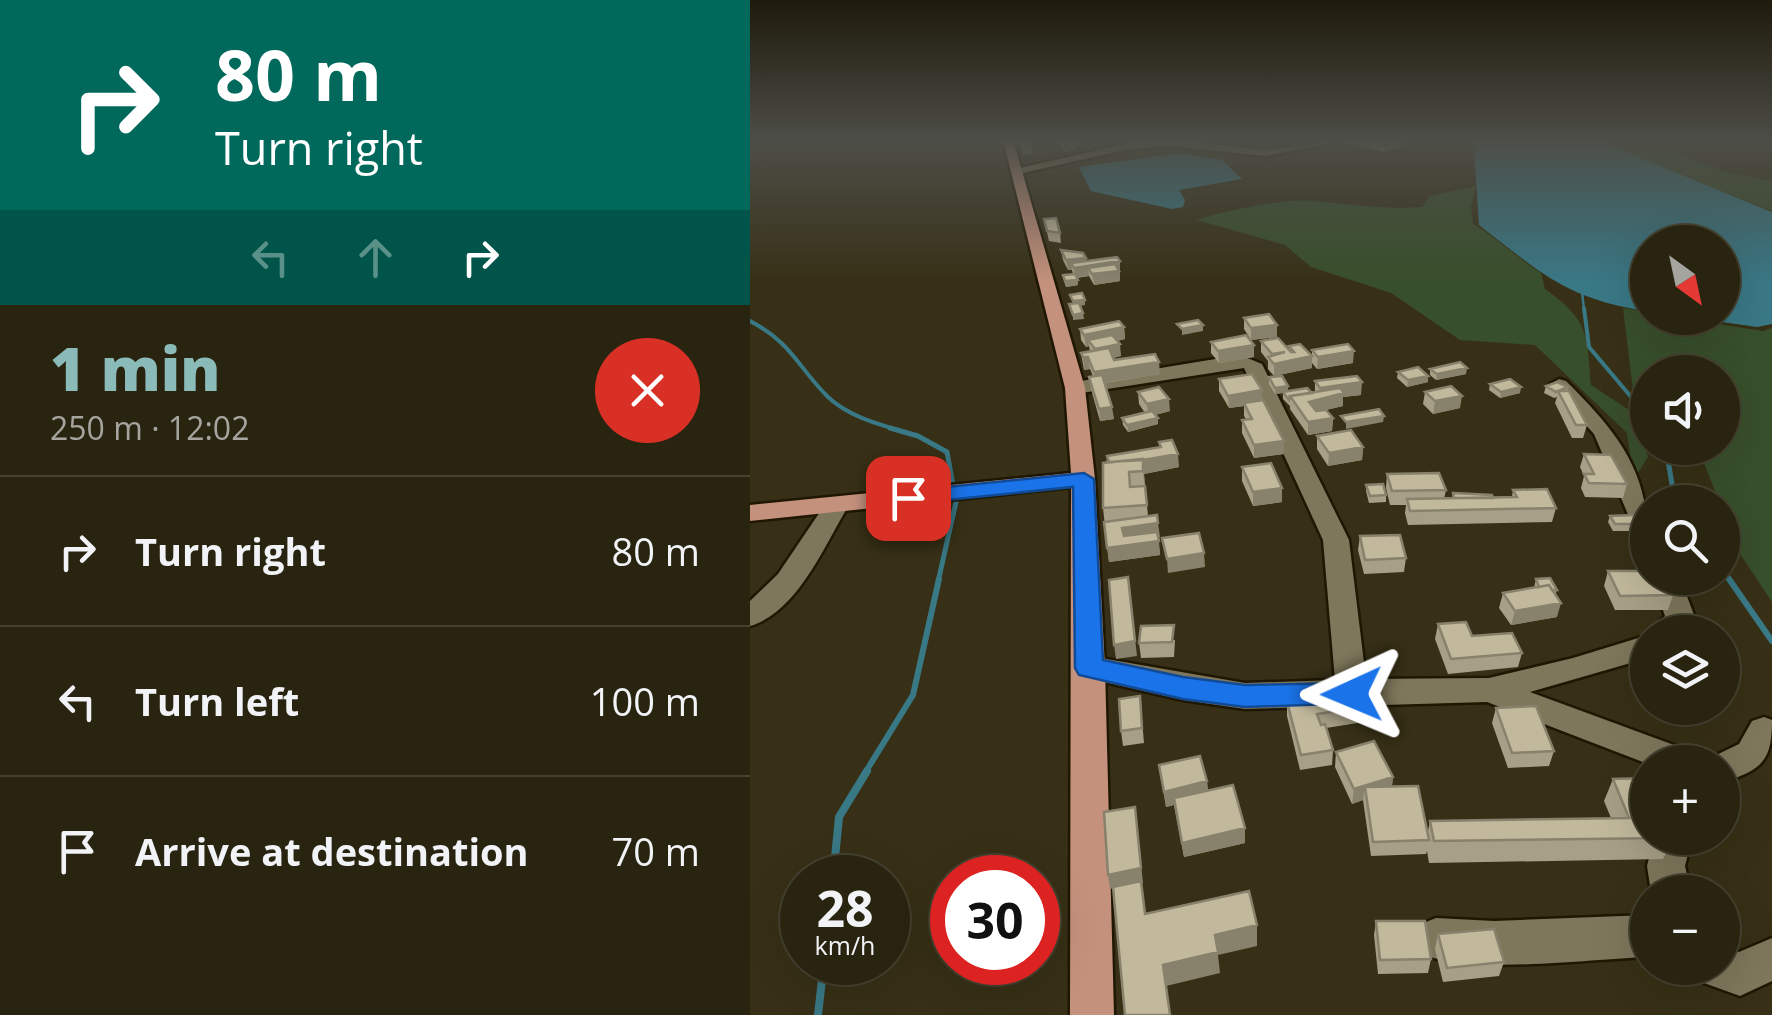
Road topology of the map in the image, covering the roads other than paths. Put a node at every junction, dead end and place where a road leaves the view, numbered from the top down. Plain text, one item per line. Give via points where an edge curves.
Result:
1 (1023, 187) edge
2 (1559, 385) edge
3 (1076, 388) junction
4 (1084, 479) junction
5 (1630, 490) edge
6 (836, 505) junction
7 (750, 514) edge
8 (750, 616) edge
9 (1630, 652) edge
10 (1089, 668) junction
11 (1489, 690) junction
12 (1352, 694) junction
13 (1764, 730) dead end
14 (1636, 745) edge
15 (1740, 759) edge
16 (1630, 937) edge
17 (1436, 939) edge
18 (1772, 958) edge
19 (1740, 974) edge
20 (1092, 1015) edge

1 - 3 main road
2 - 5 street via 1604,432
3 - 4 main road
3 - 12 street via 1252,364 1336,540
4 - 6 main road
4 - 10 main road
6 - 7 main road
6 - 8 street via 788,580
9 - 11 street
10 - 12 street via 1245,696
10 - 20 main road
11 - 12 street
11 - 14 street
13 - 15 street via 1751,754
16 - 17 street
18 - 19 street

